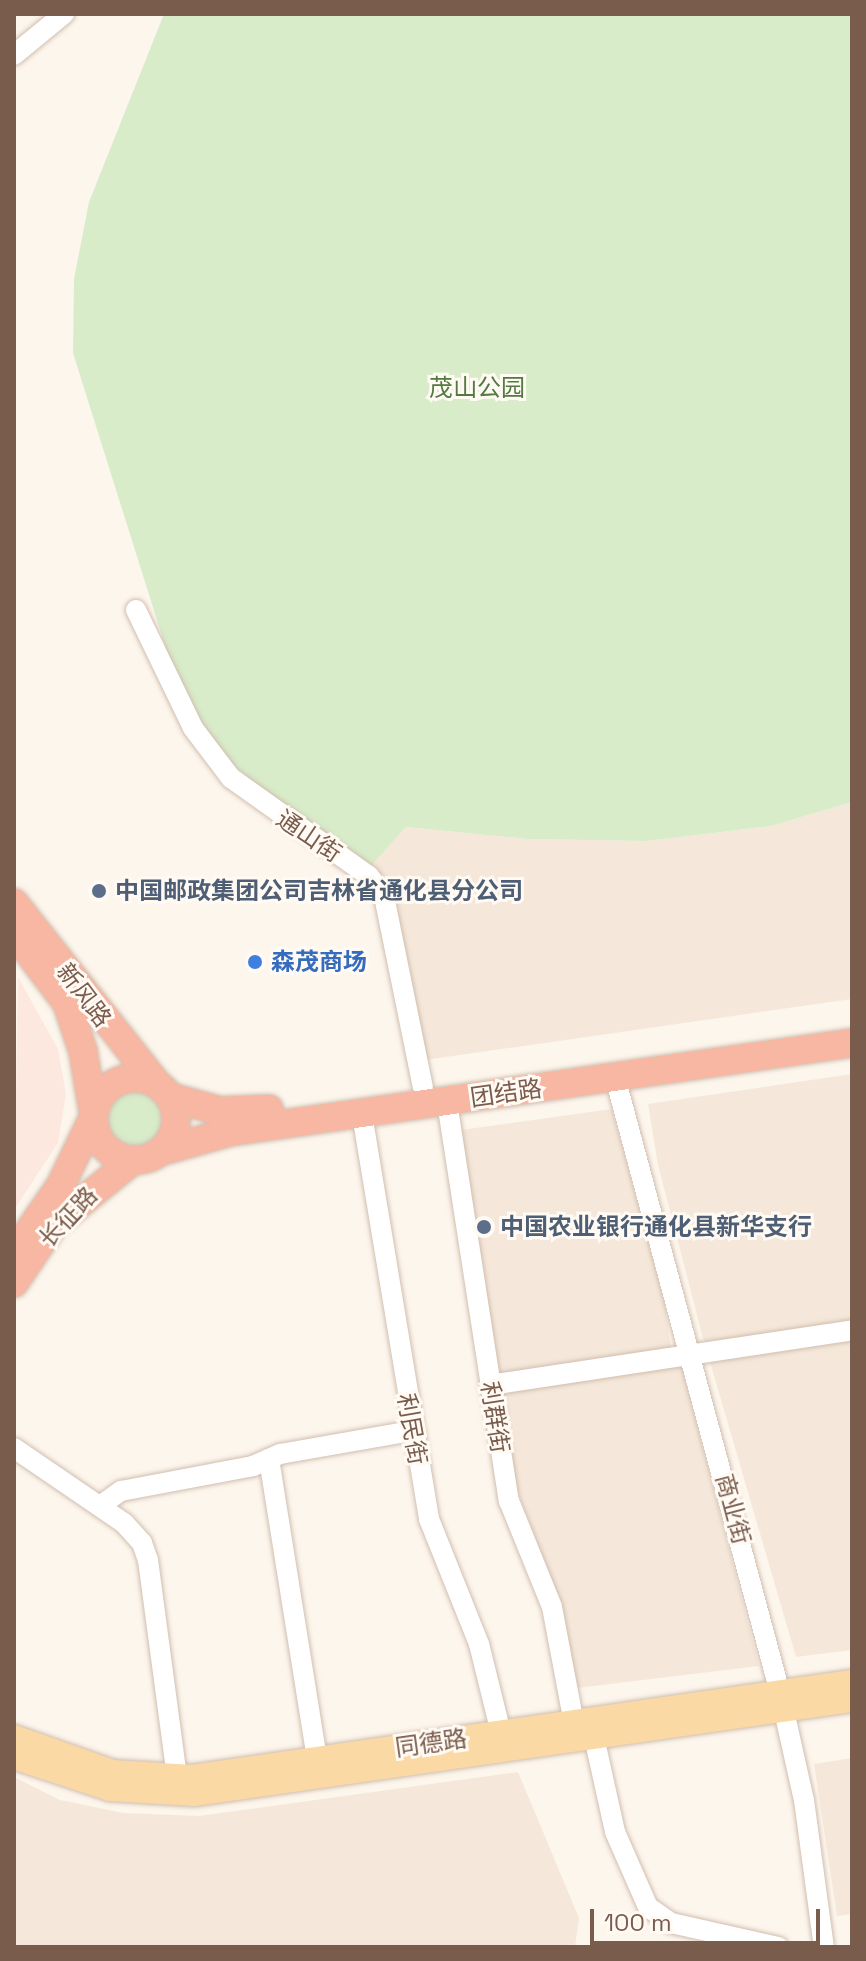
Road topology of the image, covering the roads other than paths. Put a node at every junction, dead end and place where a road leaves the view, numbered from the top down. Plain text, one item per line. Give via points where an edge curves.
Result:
1 (64, 14) edge
2 (14, 55) edge
3 (136, 610) dead end
4 (14, 903) edge
5 (14, 933) edge
6 (852, 1024) edge
7 (852, 1043) edge
8 (615, 1077) junction
9 (423, 1087) junction
10 (163, 1090) junction
11 (447, 1102) junction
12 (362, 1114) junction
13 (94, 1116) junction
14 (162, 1151) junction
15 (132, 1161) junction
16 (14, 1253) edge
17 (14, 1283) edge
18 (852, 1330) edge
19 (690, 1355) junction
20 (490, 1385) junction
21 (412, 1431) junction
22 (14, 1448) edge
23 (269, 1459) junction
24 (100, 1506) junction
25 (852, 1682) edge
26 (852, 1700) edge
27 (782, 1701) junction
28 (574, 1723) junction
29 (501, 1733) junction
30 (14, 1737) edge
31 (594, 1737) junction
32 (14, 1757) edge
33 (317, 1759) junction
34 (177, 1777) junction
35 (778, 1947) edge
36 (824, 1947) edge

1 - 2 street
3 - 9 street, 通山街 via 184,711 215,760 249,795 369,876 384,896
4 - 10 highway, 新风路
5 - 13 highway, 新风路 via 67,1003 83,1051
6 - 9 highway, 团结路
7 - 8 highway, 团结路
8 - 11 highway, 团结路
8 - 19 street, 商业街
9 - 10 highway, 团结路 via 247,1112 203,1108
10 - 13 highway via 140,1078 113,1085 100,1098
10 - 14 highway via 176,1122
11 - 12 highway, 团结路
11 - 20 street, 利群街
12 - 14 highway, 团结路 via 229,1132
12 - 21 street, 利民街
13 - 15 highway via 103,1146
13 - 16 highway, 长征路 via 61,1185
14 - 15 highway
15 - 17 highway, 长征路 via 62,1216
18 - 19 street
19 - 20 street
19 - 27 street, 商业街
20 - 28 street, 利群街 via 509,1501 552,1607
21 - 23 street
21 - 29 street, 利民街 via 435,1541 479,1644
22 - 24 street
23 - 24 street via 121,1491
23 - 33 street
24 - 34 street via 131,1529 148,1560
25 - 27 main road, 同德路
26 - 27 main road, 同德路
27 - 28 main road, 同德路
27 - 31 main road, 同德路
27 - 36 street, 商业街 via 804,1800
28 - 29 main road, 同德路
29 - 33 main road, 同德路
30 - 34 main road, 同德路 via 91,1767
31 - 32 main road, 同德路 via 174,1795 87,1784
31 - 35 street via 615,1832 648,1907 671,1923
33 - 34 main road, 同德路

